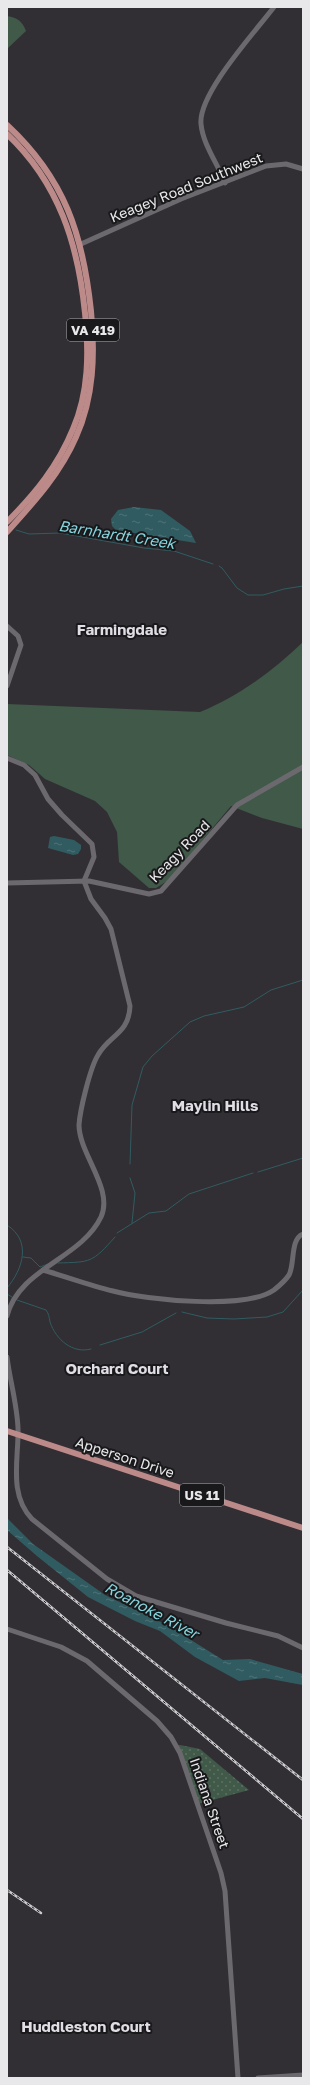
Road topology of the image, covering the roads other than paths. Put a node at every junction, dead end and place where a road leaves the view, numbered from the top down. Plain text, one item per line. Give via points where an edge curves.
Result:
1 (274, 7) edge
2 (7, 125) edge
3 (7, 134) edge
4 (303, 169) edge
5 (225, 183) junction
6 (81, 244) junction
7 (7, 522) edge
8 (7, 532) edge
9 (7, 626) edge
10 (7, 686) edge
11 (7, 758) edge
12 (303, 767) edge
13 (84, 882) junction
14 (7, 883) edge
15 (302, 1234) edge
16 (43, 1270) junction
17 (7, 1316) edge
18 (7, 1357) edge
19 (7, 1431) edge
20 (17, 1435) junction
21 (303, 1528) edge
22 (7, 1628) edge
23 (303, 1648) edge
24 (303, 2075) edge
25 (238, 2078) edge
26 (258, 2078) edge

1 - 5 street via 218,82 202,112 203,135
2 - 6 main road, VA 419 via 33,153 53,181
3 - 7 main road, VA 419 via 45,180 68,226 81,273 88,346 83,398 66,445 45,480
4 - 5 street, Keagey Road Southwest via 286,164 270,165
5 - 6 street, Keagey Road Southwest via 180,199
6 - 8 main road, VA 419 via 93,346 92,376 86,408 76,436 56,474 38,499
9 - 10 street via 18,636 21,645
11 - 13 street via 24,765 35,775 57,810 92,844 94,857
12 - 13 street, Keagy Road via 237,805 161,891 149,894 96,882
13 - 14 street, Keagy Road
13 - 16 street via 91,899 106,918 110,929 128,995 130,1012 122,1031 104,1046 95,1060 80,1117 79,1130 82,1142 104,1198 102,1214 89,1234
15 - 16 street via 296,1241 289,1274 284,1282 269,1293 250,1300 189,1300 121,1293
16 - 17 street via 19,1292
18 - 20 street via 17,1418
19 - 20 main road, Apperson Drive / US 11
20 - 21 main road, Apperson Drive / US 11
20 - 23 street via 16,1480 26,1512 107,1579 146,1600 226,1624 278,1636
22 - 25 street, Indiana Street via 60,1647 87,1661 157,1721 180,1753 225,1891
24 - 26 street

